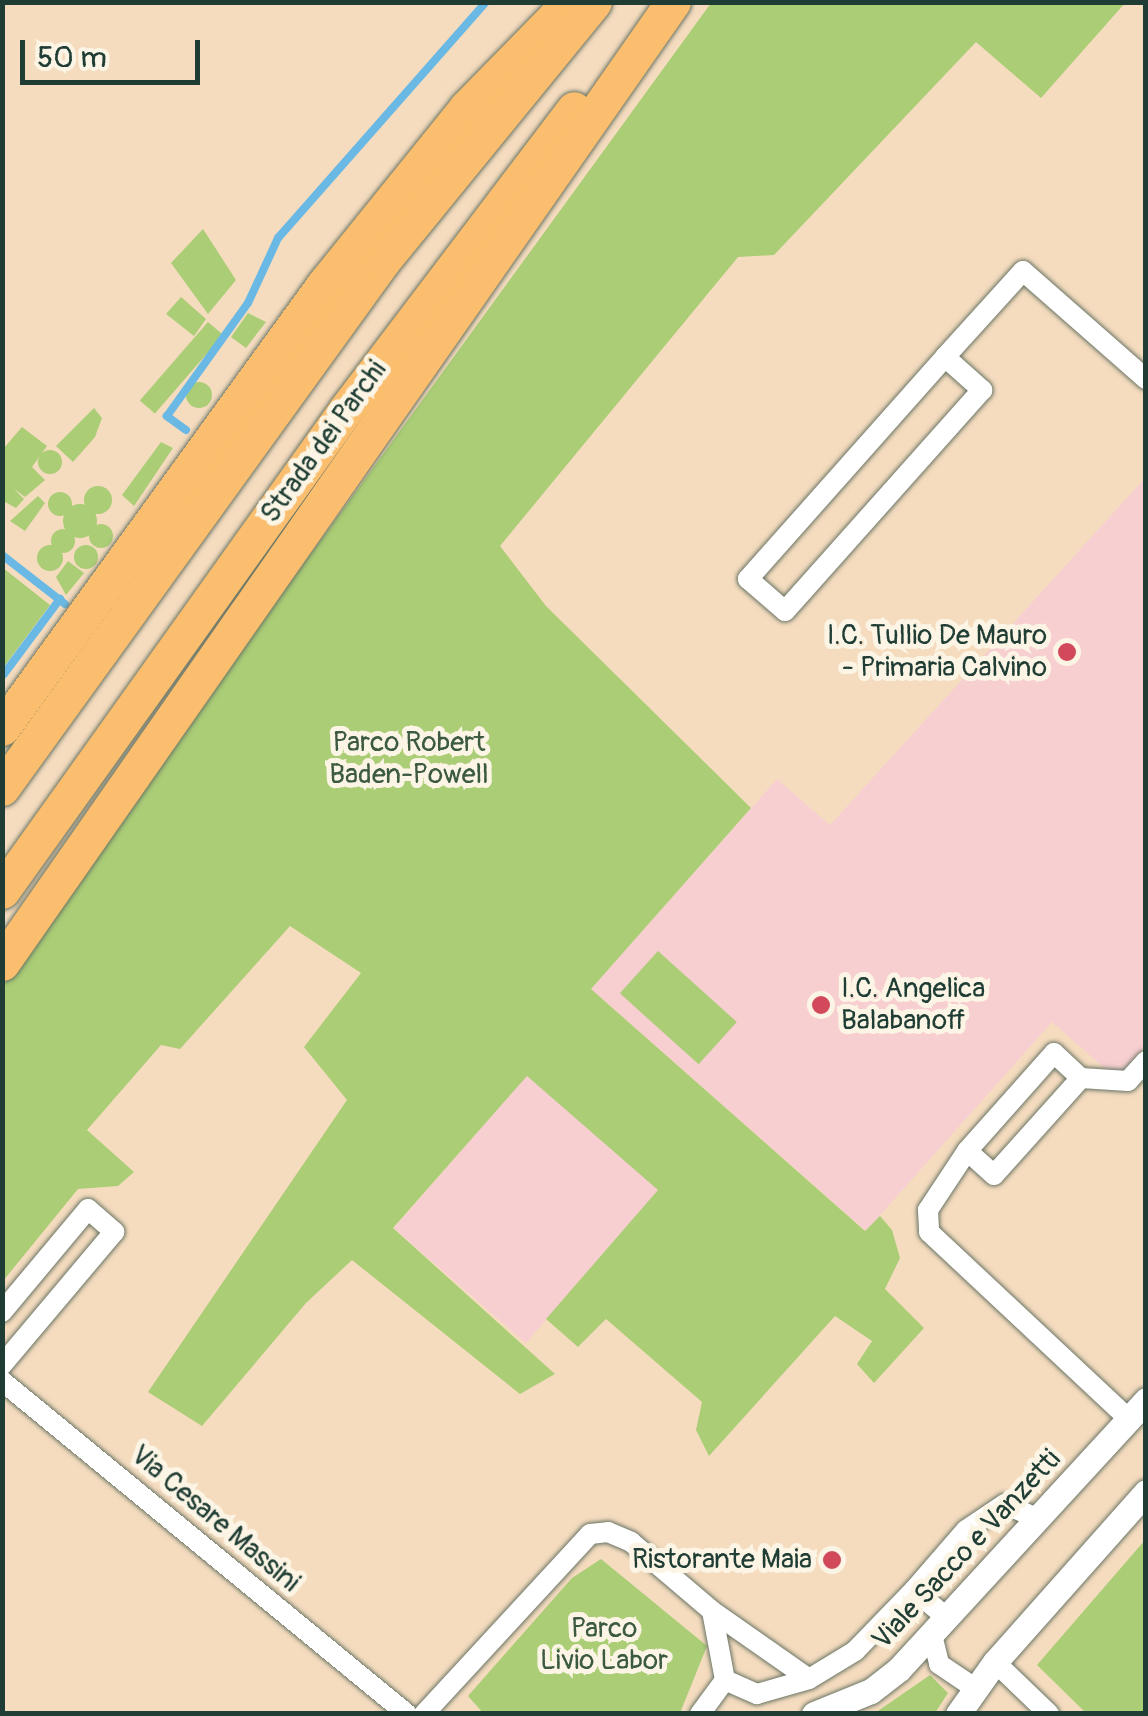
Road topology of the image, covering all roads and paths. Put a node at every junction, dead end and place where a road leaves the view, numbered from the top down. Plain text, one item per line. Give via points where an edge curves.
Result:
1 (570, 2) edge
2 (594, 2) edge
3 (658, 2) edge
4 (672, 2) edge
5 (945, 357) junction
6 (1146, 379) edge
7 (2, 728) edge
8 (2, 788) edge
9 (2, 891) edge
10 (2, 963) edge
11 (1146, 1061) edge
12 (1081, 1078) junction
13 (967, 1152) junction
14 (2, 1312) edge
15 (2, 1365) edge
16 (2, 1381) edge
17 (1137, 1410) edge
18 (1146, 1492) edge
19 (1034, 1517) junction
20 (914, 1590) junction
21 (712, 1611) junction
22 (940, 1626) junction
23 (762, 1648) junction
24 (995, 1662) junction
25 (725, 1676) junction
26 (809, 1679) junction
27 (976, 1689) junction
28 (393, 1710) edge
29 (424, 1714) edge
30 (700, 1714) edge
31 (814, 1714) edge
32 (958, 1714) edge
33 (1049, 1714) edge

1 - 7 highway via 466,108 325,282
2 - 8 highway via 288,388
3 - 9 highway, Strada dei Parchi via 347,408
4 - 10 highway
5 - 5 street via 748,579 785,611 982,390
5 - 6 street via 1023,271
11 - 12 street via 1128,1080
12 - 13 street via 994,1175
12 - 13 street via 1054,1053
13 - 17 street via 928,1210 928,1232
14 - 15 street via 88,1209 114,1232
16 - 28 street, Via Cesare Massini
17 - 19 street, Viale Sacco e Vanzetti
18 - 24 street
19 - 20 street, Viale Sacco e Vanzetti via 1014,1504 980,1516
19 - 22 street, Viale Sacco e Vanzetti
20 - 22 street
20 - 26 street, Viale Sacco e Vanzetti via 856,1652
21 - 23 street
21 - 25 street
21 - 29 street via 630,1542 608,1532 590,1534
22 - 27 street via 939,1664
22 - 31 street, Viale Sacco e Vanzetti via 878,1687
23 - 25 street
23 - 26 street
24 - 27 street
24 - 33 street
25 - 26 street, Viale Sacco e Vanzetti via 758,1694
25 - 30 street
27 - 32 street

